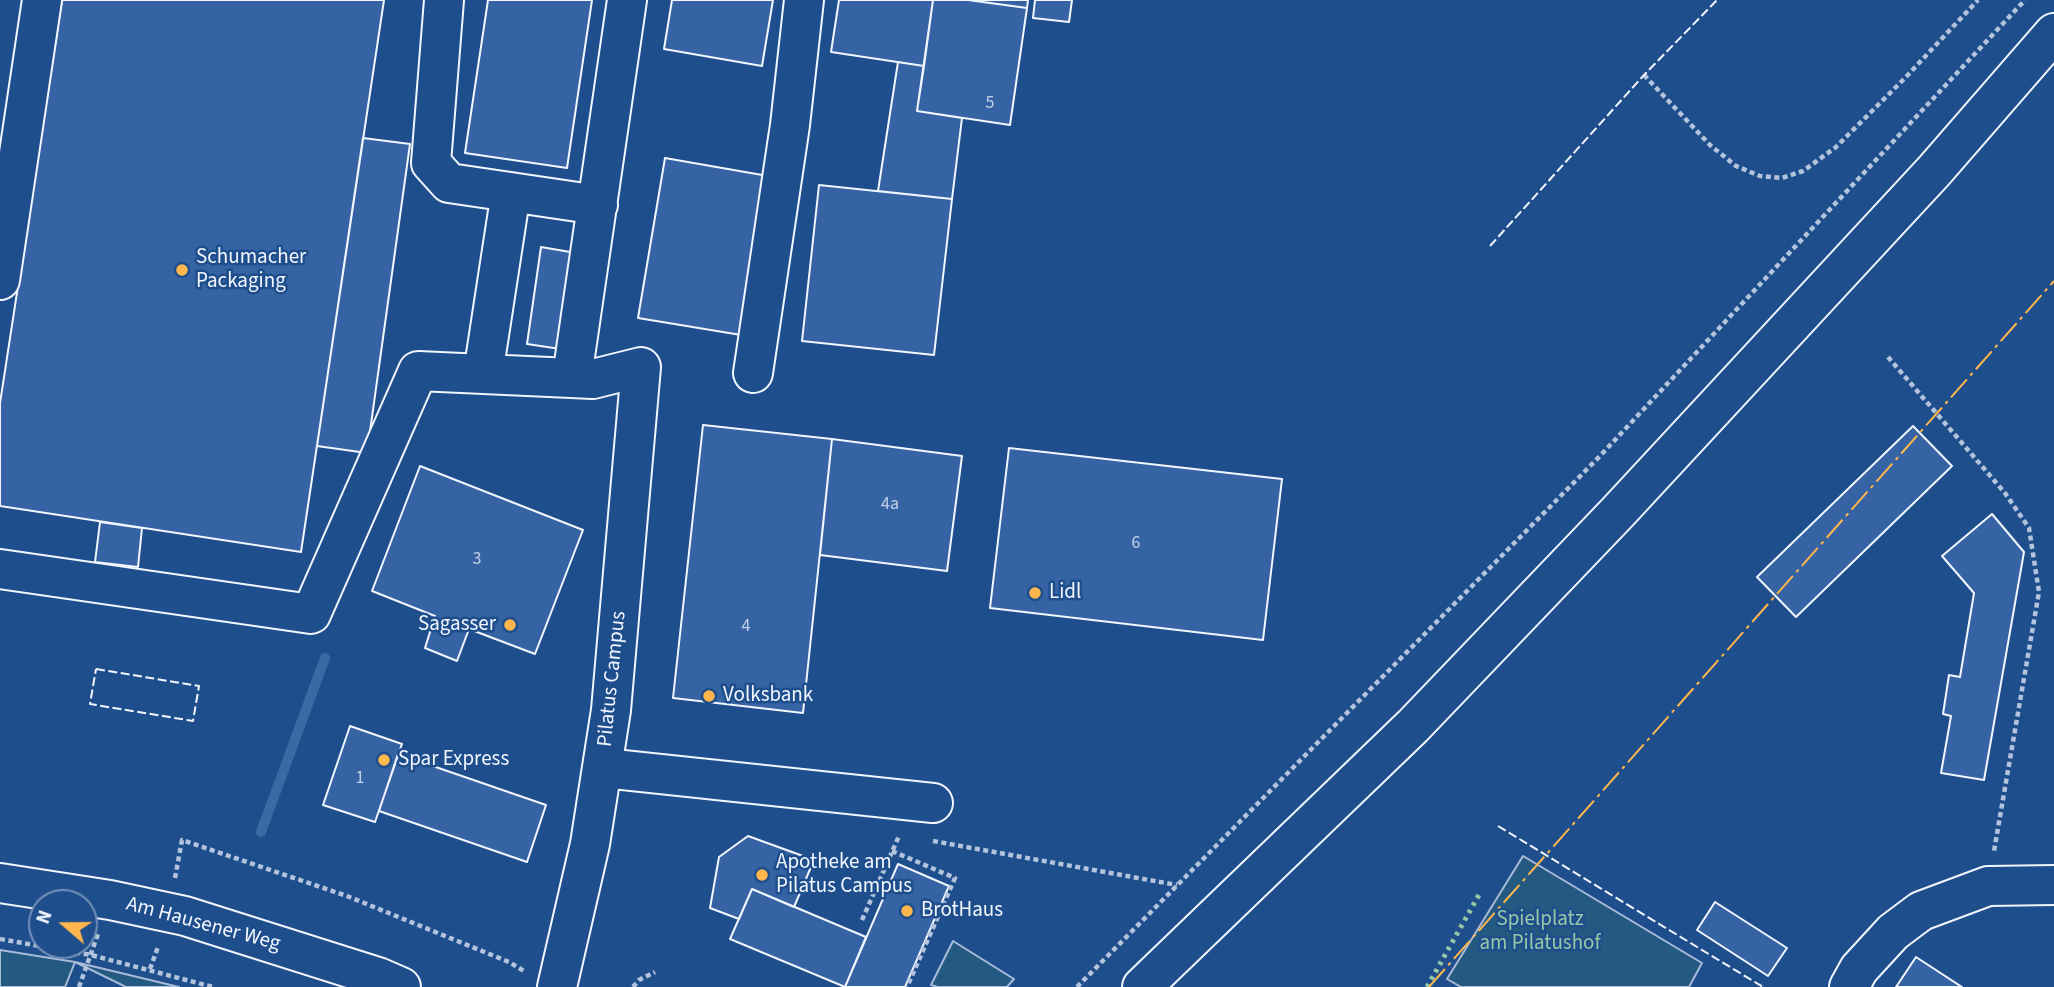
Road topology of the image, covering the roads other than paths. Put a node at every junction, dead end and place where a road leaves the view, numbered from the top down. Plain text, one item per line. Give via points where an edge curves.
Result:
1 (42, 0) edge
2 (444, 0) edge
3 (627, 0) edge
4 (804, 0) edge
5 (2054, 33) edge
6 (511, 192) junction
7 (597, 205) junction
8 (0, 280) edge
9 (753, 373) dead end
10 (483, 374) junction
11 (572, 377) junction
12 (0, 569) edge
13 (604, 768) junction
14 (913, 813) road end
15 (2052, 882) edge
16 (0, 883) edge
17 (544, 981) edge
18 (401, 987) edge
19 (1142, 987) edge
20 (1849, 987) edge

1 - 8 main road
2 - 6 main road via 431,163 449,183
3 - 7 main road
4 - 9 main road
5 - 19 main road via 1878,233 1608,523 1413,726
6 - 7 main road
6 - 10 main road
7 - 11 main road
10 - 11 main road
10 - 12 main road via 418,371 312,614
11 - 13 main road, Pilatus Campus via 593,379 640,366
13 - 14 main road
13 - 17 main road, Pilatus Campus via 590,844
15 - 20 main road via 1988,886 1921,911 1893,932
16 - 18 main road, Am Hausener Weg via 185,916

